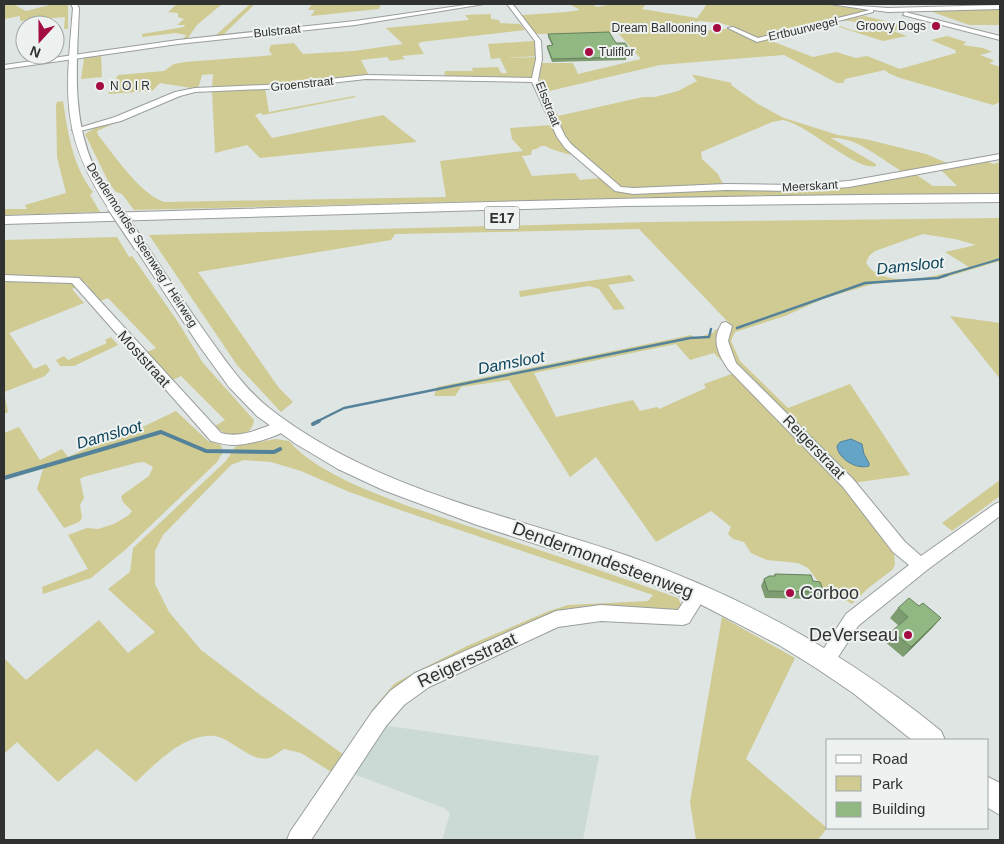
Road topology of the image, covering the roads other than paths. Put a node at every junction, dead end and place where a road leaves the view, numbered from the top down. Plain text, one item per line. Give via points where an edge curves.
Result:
1 (74, 4) edge
2 (482, 4) edge
3 (509, 4) edge
4 (833, 4) edge
5 (1000, 7) edge
6 (877, 9) junction
7 (888, 10) junction
8 (731, 28) dead end
9 (1000, 38) edge
10 (73, 58) junction
11 (4, 67) edge
12 (535, 80) junction
13 (76, 130) junction
14 (1000, 157) edge
15 (618, 189) joint
16 (1000, 198) edge
17 (1000, 211) edge
18 (4, 220) edge
19 (4, 232) edge
20 (4, 278) edge
21 (726, 326) dead end
22 (282, 426) junction
23 (1000, 508) edge
24 (921, 565) junction
25 (698, 594) junction
26 (826, 659) junction
27 (931, 739) edge
28 (989, 791) edge
29 (1000, 801) edge
30 (298, 840) edge

1 - 10 main road, Dendermondse Steenweg / Heirweg
2 - 10 street, Bulstraat
3 - 12 street, Elsstraat via 538,41
4 - 6 street
5 - 7 street
6 - 7 street
6 - 8 street, Ertbuurwegel via 757,40
7 - 9 street
10 - 11 street, Bulstraat
10 - 13 main road, Dendermondse Steenweg / Heirweg via 72,112
12 - 13 street, Groenstraat via 366,77 285,86 195,90 118,119
12 - 15 street, Elsstraat via 568,146
13 - 22 main road, Dendermondse Steenweg / Heirweg, bridge via 89,167 236,386
14 - 15 street, Meerskant via 816,187
16 - 18 highway, E17 via 460,206
17 - 19 highway, E17 via 416,220
20 - 22 street, Moststraat via 75,280 216,437 226,441 242,440 262,436
21 - 24 street, Reigerstraat via 721,333 722,341 732,366 848,483 900,547
22 - 25 main road, Dendermondesteenweg via 324,452 395,486 627,564
23 - 24 street
24 - 26 street via 852,620
25 - 26 main road, Dendermondesteenweg via 756,619
25 - 30 street, Reigersstraat via 683,617 599,612 556,619 422,680 397,698 379,719
26 - 27 main road, Dendermondesteenweg
28 - 29 main road

